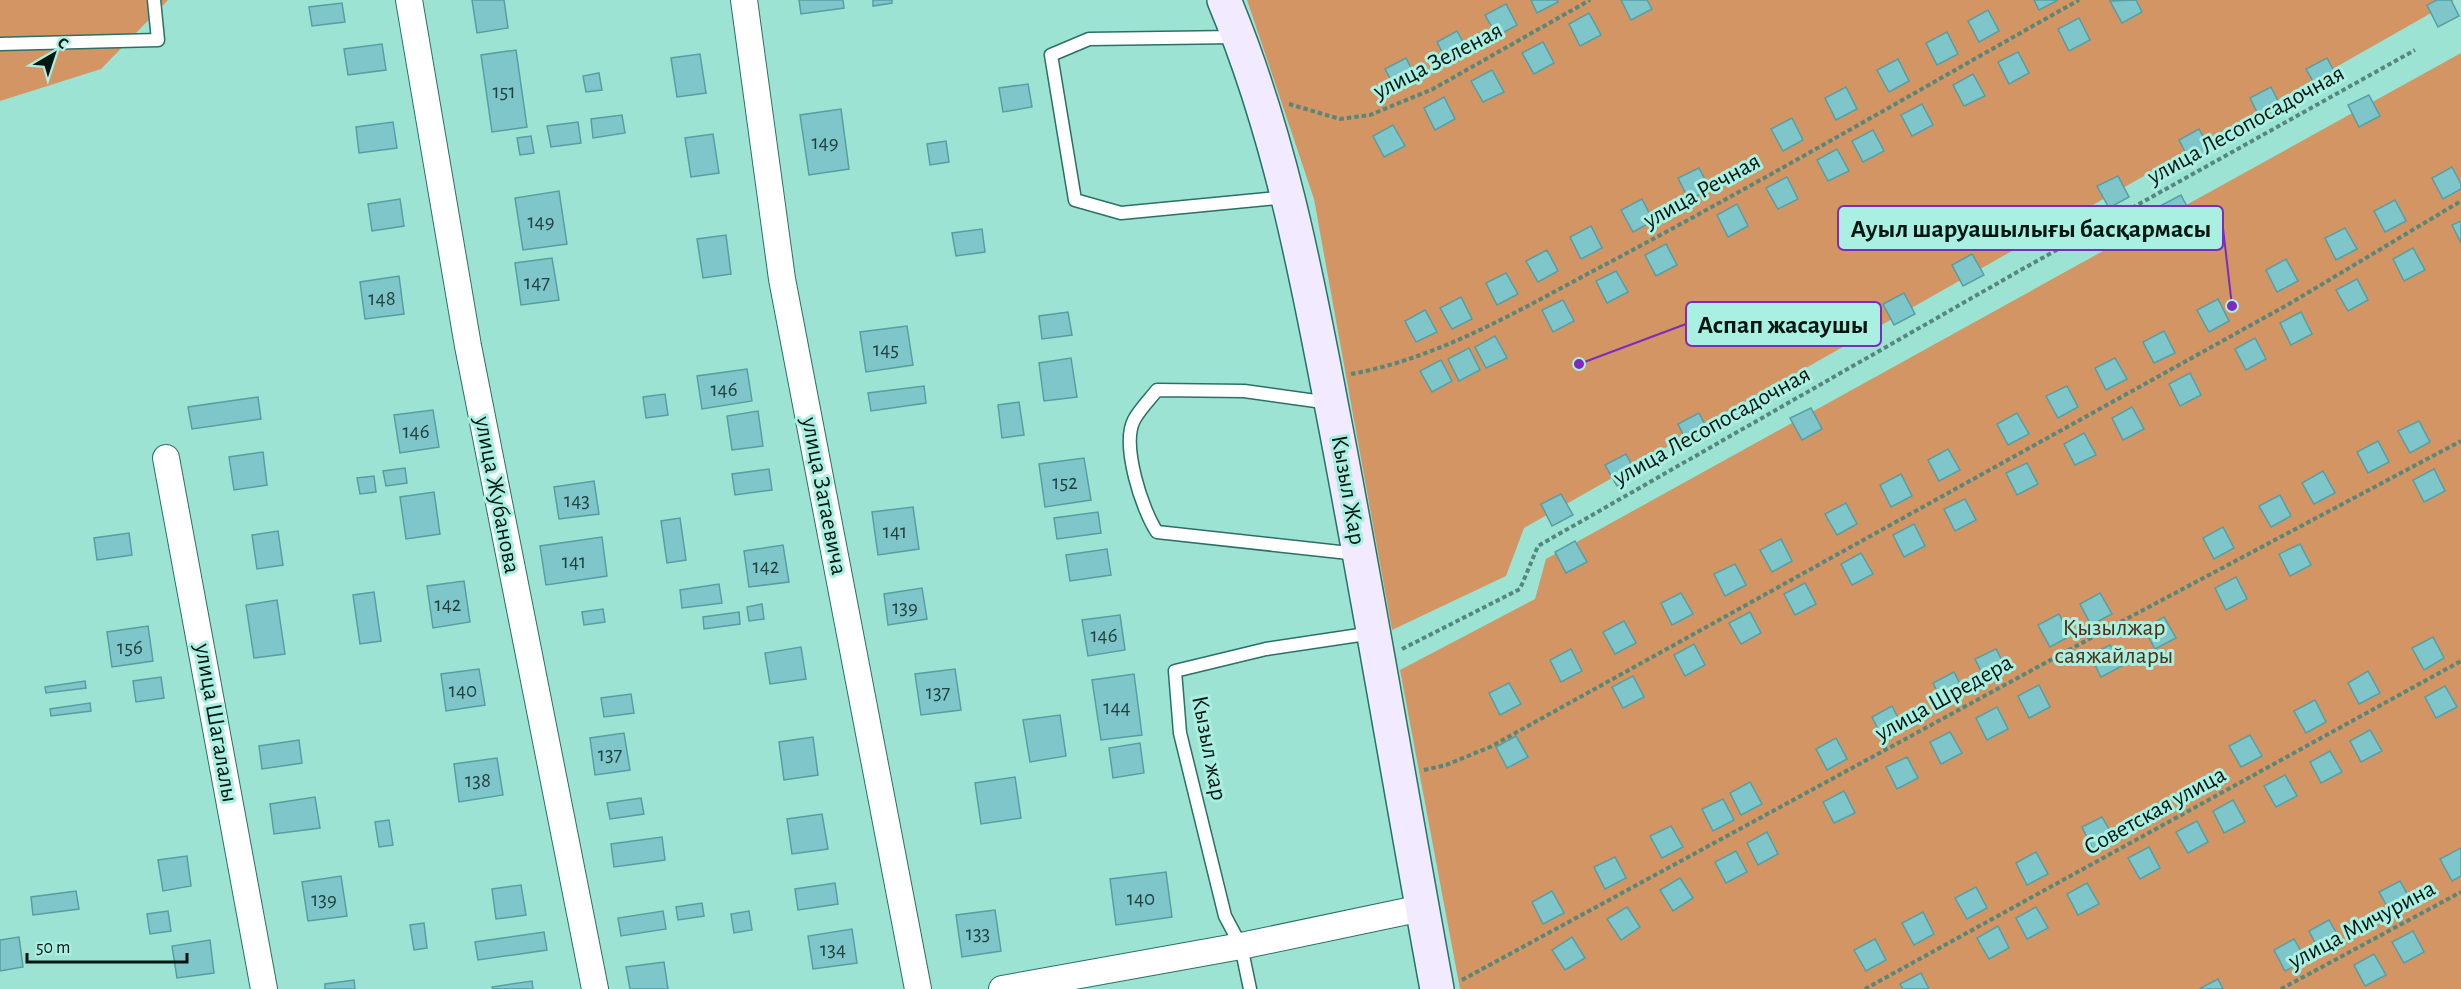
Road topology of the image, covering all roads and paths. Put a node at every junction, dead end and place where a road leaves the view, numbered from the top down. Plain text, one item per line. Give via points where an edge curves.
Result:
1 (154, 0) edge
2 (409, 0) edge
3 (744, 0) edge
4 (1224, 0) edge
5 (1590, 0) edge
6 (2079, 0) edge
7 (1239, 37) junction
8 (0, 44) edge
9 (2415, 50) dead end
10 (1259, 97) junction
11 (1288, 197) junction
12 (2461, 201) edge
13 (1329, 391) junction
14 (2461, 441) edge
15 (166, 458) dead end
16 (1359, 554) junction
17 (1375, 647) junction
18 (2461, 662) edge
19 (1397, 776) junction
20 (2461, 892) edge
21 (1422, 908) junction
22 (1241, 946) junction
23 (1446, 986) edge
24 (264, 989) edge
25 (595, 989) edge
26 (918, 989) edge
27 (1002, 989) edge
28 (1250, 989) edge
29 (1865, 989) edge
30 (2281, 989) edge

1 - 8 lane via 158,40
2 - 25 street, улица Жубанова via 468,346
3 - 26 street, улица Затаевича via 782,279
4 - 7 main road, Кызыл Жар
5 - 10 path, улица Зеленая via 1433,89 1370,115 1340,119
6 - 13 path, улица Речная via 1697,215 1516,311 1452,343
7 - 10 main road, Кызыл Жар
7 - 11 lane via 1089,39 1051,55 1075,200 1121,213
9 - 17 path, улица Лесопосадочная via 1538,546 1520,589
10 - 11 main road, Кызыл Жар
11 - 13 main road, Кызыл Жар
12 - 19 path via 2289,304 1490,747 1446,765
13 - 16 main road, Кызыл Жар
13 - 16 lane via 1157,390 1133,421 1129,450 1148,518 1157,532
14 - 23 path, улица Шредера
15 - 24 street, улица Шагалалы
16 - 17 main road, Кызыл Жар
17 - 19 main road, Кызыл Жар
17 - 22 lane, Кызыл жар via 1266,649 1175,672 1180,733 1225,916
18 - 29 path, Советская улица
19 - 21 main road, Кызыл Жар
20 - 30 path, улица Мичурина
21 - 22 street
21 - 23 main road, Кызыл Жар
22 - 27 street
22 - 28 lane, Кызыл жар

